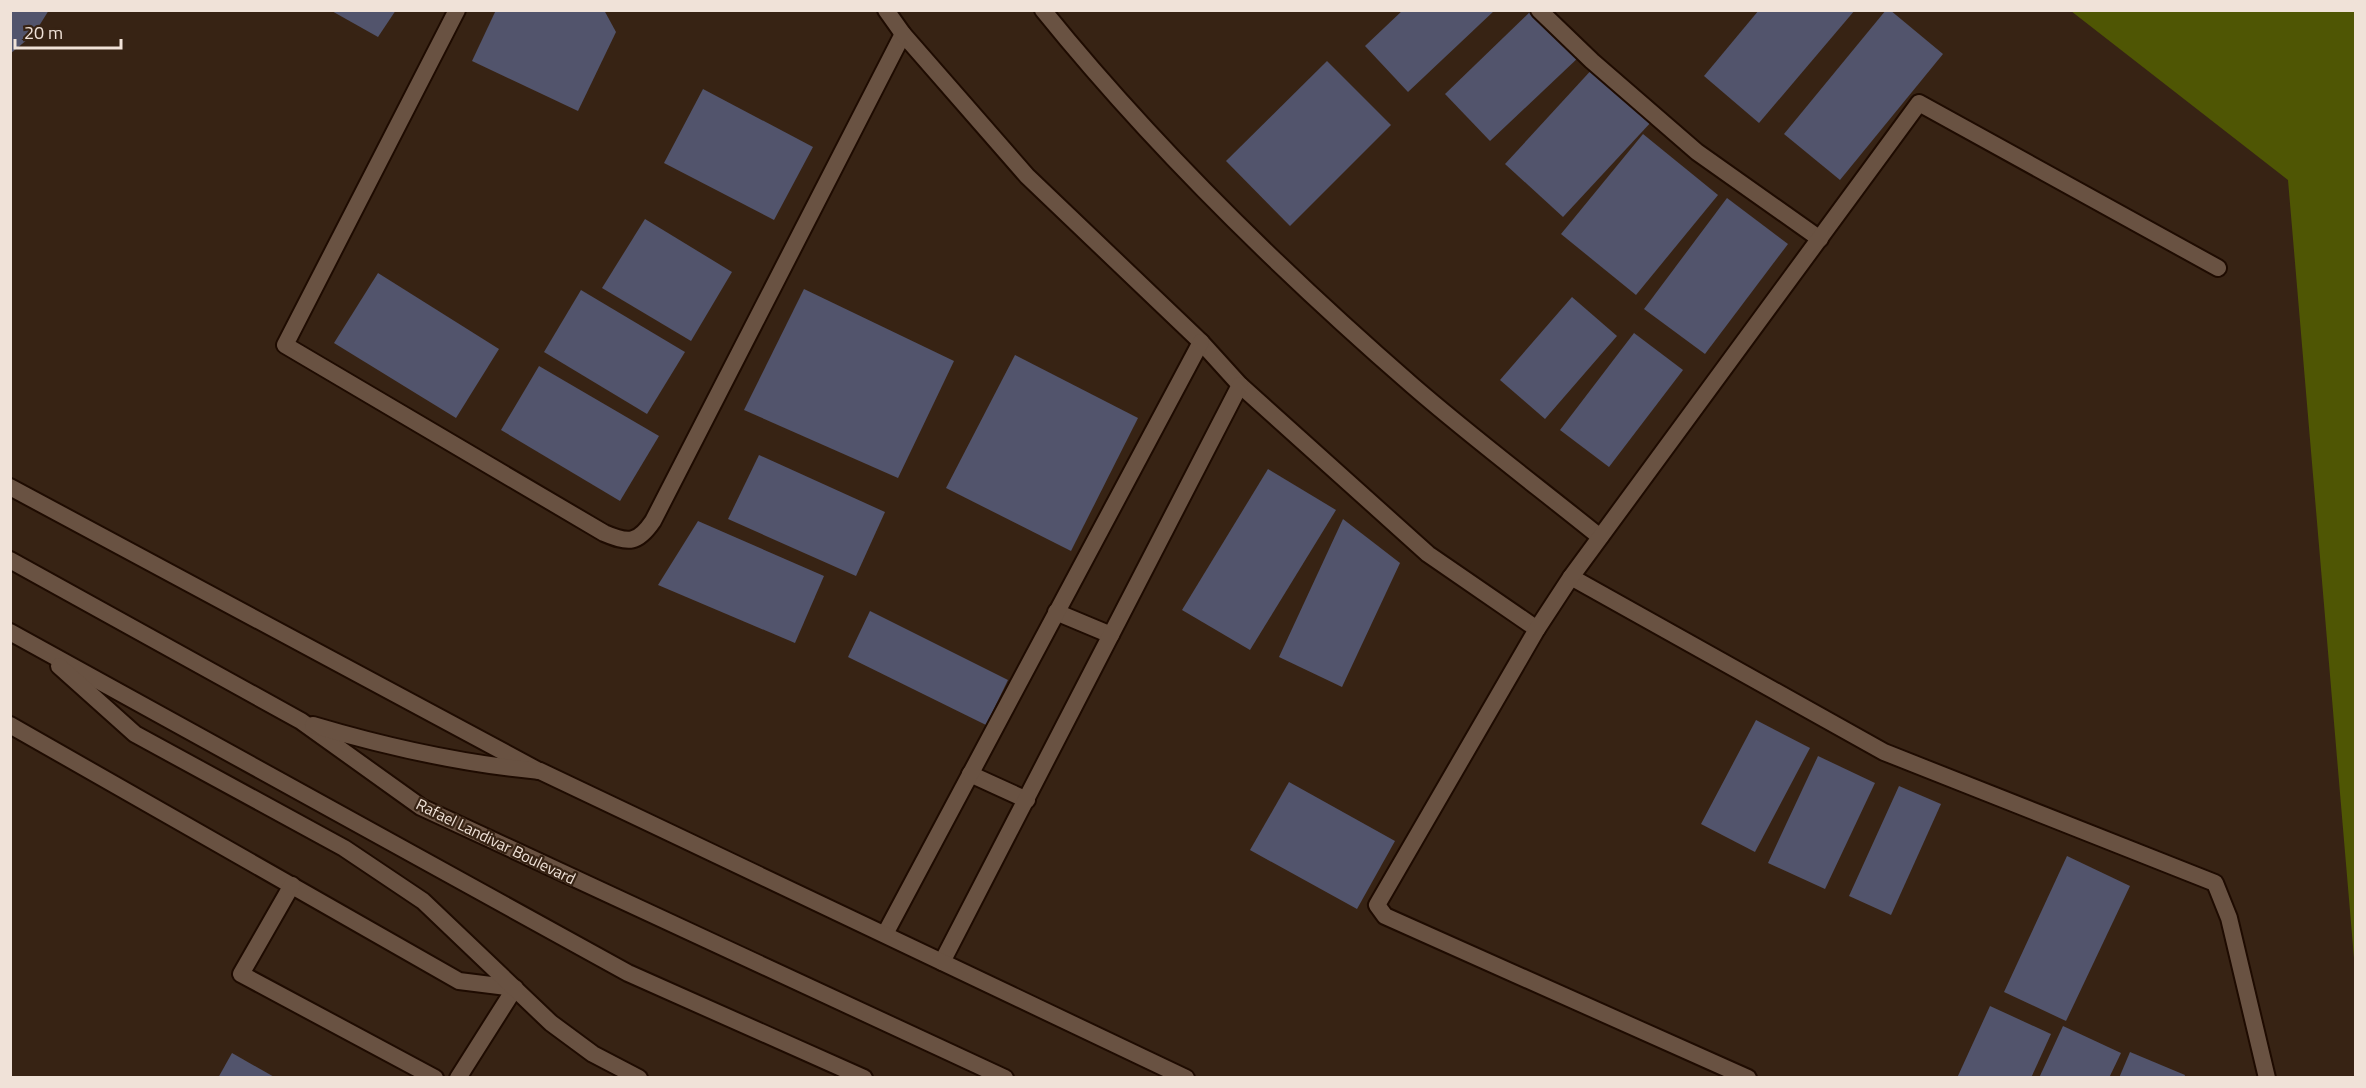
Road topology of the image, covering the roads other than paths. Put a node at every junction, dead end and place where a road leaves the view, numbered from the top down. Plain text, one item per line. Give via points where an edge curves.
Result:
1 (457, 10) edge
2 (886, 10) edge
3 (1043, 10) edge
4 (1539, 10) edge
5 (903, 34) junction
6 (1820, 239) junction
7 (2217, 268) dead end
8 (1200, 342) junction
9 (1240, 385) junction
10 (10, 487) edge
11 (1600, 537) junction
12 (10, 560) edge
13 (1571, 577) junction
14 (1056, 612) junction
15 (1537, 629) junction
16 (10, 632) edge
17 (1111, 635) junction
18 (35, 645) junction
19 (300, 721) junction
20 (10, 725) edge
21 (540, 771) junction
22 (970, 774) junction
23 (1027, 800) junction
24 (292, 885) junction
25 (885, 934) junction
26 (942, 962) junction
27 (515, 988) junction
28 (435, 1077) edge
29 (458, 1077) edge
30 (639, 1077) edge
31 (864, 1077) edge
32 (1005, 1077) edge
33 (1186, 1077) edge
34 (1748, 1077) edge
35 (2267, 1077) edge

1 - 5 street via 285,345 620,540 633,540 644,534 653,521
2 - 5 street
3 - 11 street via 1083,60 1217,203 1314,297 1414,387
4 - 6 street via 1697,152
5 - 8 street via 1027,176
6 - 7 street via 1919,103
6 - 11 street
8 - 9 street
8 - 14 street
9 - 15 street via 1428,554
9 - 17 street
10 - 21 street
11 - 13 street
12 - 19 street, Rafael Landivar Boulevard
13 - 15 street
13 - 35 street via 1884,752 2215,883 2229,918
14 - 17 street
14 - 22 street
15 - 34 street via 1377,905 1385,916
16 - 18 street
17 - 23 street
18 - 27 street via 135,734 344,848 400,884
18 - 31 street via 628,974
19 - 21 street via 375,744
19 - 32 street, Rafael Landivar Boulevard via 421,807
20 - 24 street
21 - 25 street
22 - 23 street
22 - 25 street
23 - 26 street
24 - 27 street via 459,981
24 - 28 street via 241,974
25 - 26 street
26 - 33 street
27 - 29 street
27 - 30 street via 565,1034 593,1054

